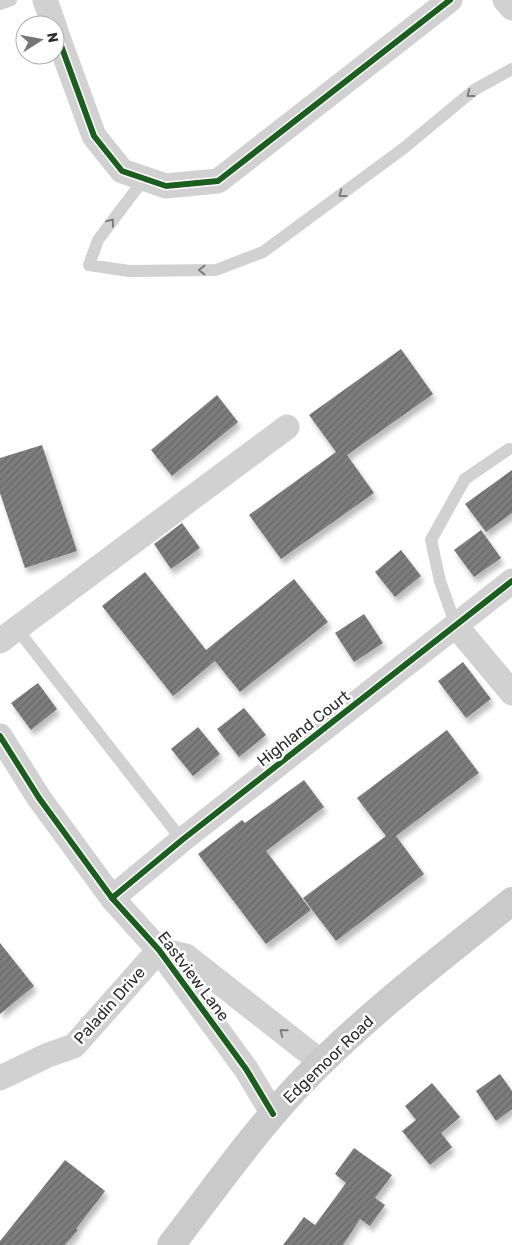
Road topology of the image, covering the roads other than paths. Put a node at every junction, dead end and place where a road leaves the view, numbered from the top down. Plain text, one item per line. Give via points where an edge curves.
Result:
1 (11, 0) edge
2 (44, 0) edge
3 (450, 0) edge
4 (505, 0) edge
5 (0, 4) edge
6 (512, 8) edge
7 (50, 15) edge
8 (65, 56) edge
9 (512, 69) edge
10 (144, 178) junction
11 (288, 427) dead end
12 (509, 449) dead end
13 (512, 582) edge
14 (456, 626) junction
15 (8, 635) edge
16 (512, 693) edge
17 (0, 736) edge
18 (182, 840) junction
19 (112, 898) junction
20 (512, 901) edge
21 (159, 950) junction
22 (321, 1062) junction
23 (0, 1078) edge
24 (272, 1114) junction
25 (171, 1245) edge

1 - 5 lane
2 - 7 street
3 - 10 street via 218,181 166,186
4 - 6 street
8 - 10 street via 94,136 122,171
9 -> 10 lane via 474,90 404,148 263,252 216,270 129,271 89,265 98,240
11 - 15 street
12 - 14 lane via 465,479 431,540 440,581
13 - 14 street, Highland Court
14 - 16 street
14 - 18 street, Highland Court
15 - 18 lane
17 - 19 street, Eastview Lane via 39,798
18 - 19 street, Highland Court
19 - 21 street, Eastview Lane
20 - 22 main road, Edgemoor Road via 378,1010
22 -> 21 street, Eastview Lane via 186,956
21 - 23 street, Paladin Drive via 74,1046
21 - 24 street, Eastview Lane via 246,1069
22 - 24 main road, Edgemoor Road
24 - 25 main road, Edgemoor Road

